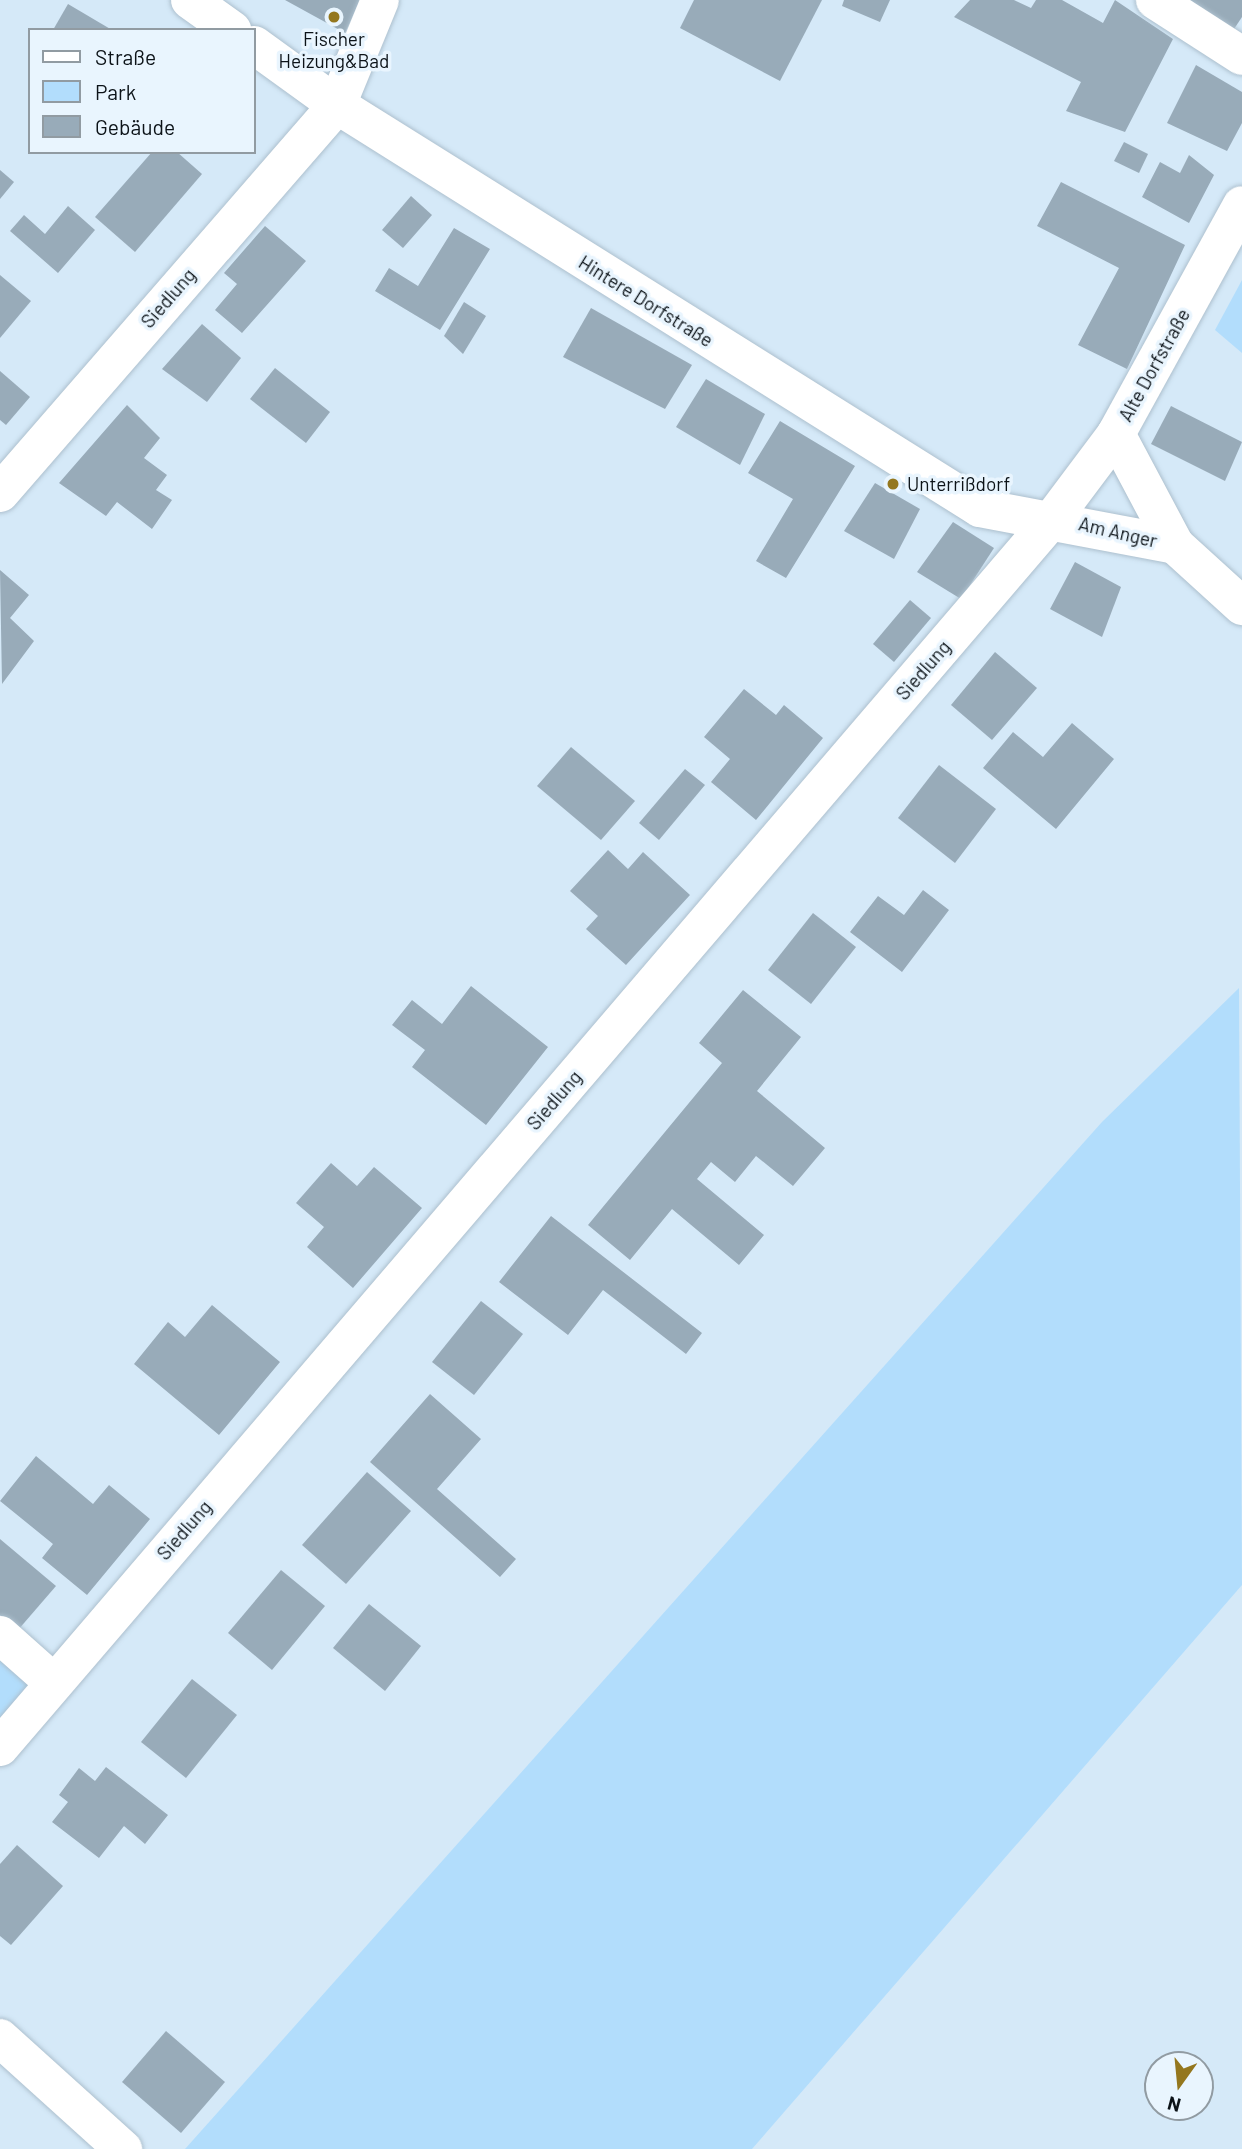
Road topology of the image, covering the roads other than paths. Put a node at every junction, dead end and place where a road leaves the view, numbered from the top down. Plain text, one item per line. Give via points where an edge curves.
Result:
1 (190, 0) edge
2 (380, 0) edge
3 (1155, 0) edge
4 (229, 28) edge
5 (256, 47) edge
6 (1242, 56) edge
7 (337, 105) junction
8 (1242, 205) edge
9 (1116, 434) junction
10 (0, 493) edge
11 (1055, 517) junction
12 (1175, 545) junction
13 (1242, 607) edge
14 (0, 1635) edge
15 (52, 1682) junction
16 (0, 1747) edge
17 (0, 2038) edge
18 (123, 2149) edge

1 - 4 street
2 - 7 street, Siedlung
3 - 6 street
5 - 7 street, Hintere Dorfstraße
7 - 10 street, Siedlung
7 - 11 street, Hintere Dorfstraße via 980,508
8 - 9 street, Alte Dorfstraße
9 - 11 street, Alte Dorfstraße
9 - 12 street
11 - 12 street, Am Anger
11 - 15 street, Siedlung
12 - 13 street, Am Anger
14 - 15 street
15 - 16 street, Siedlung
17 - 18 street

